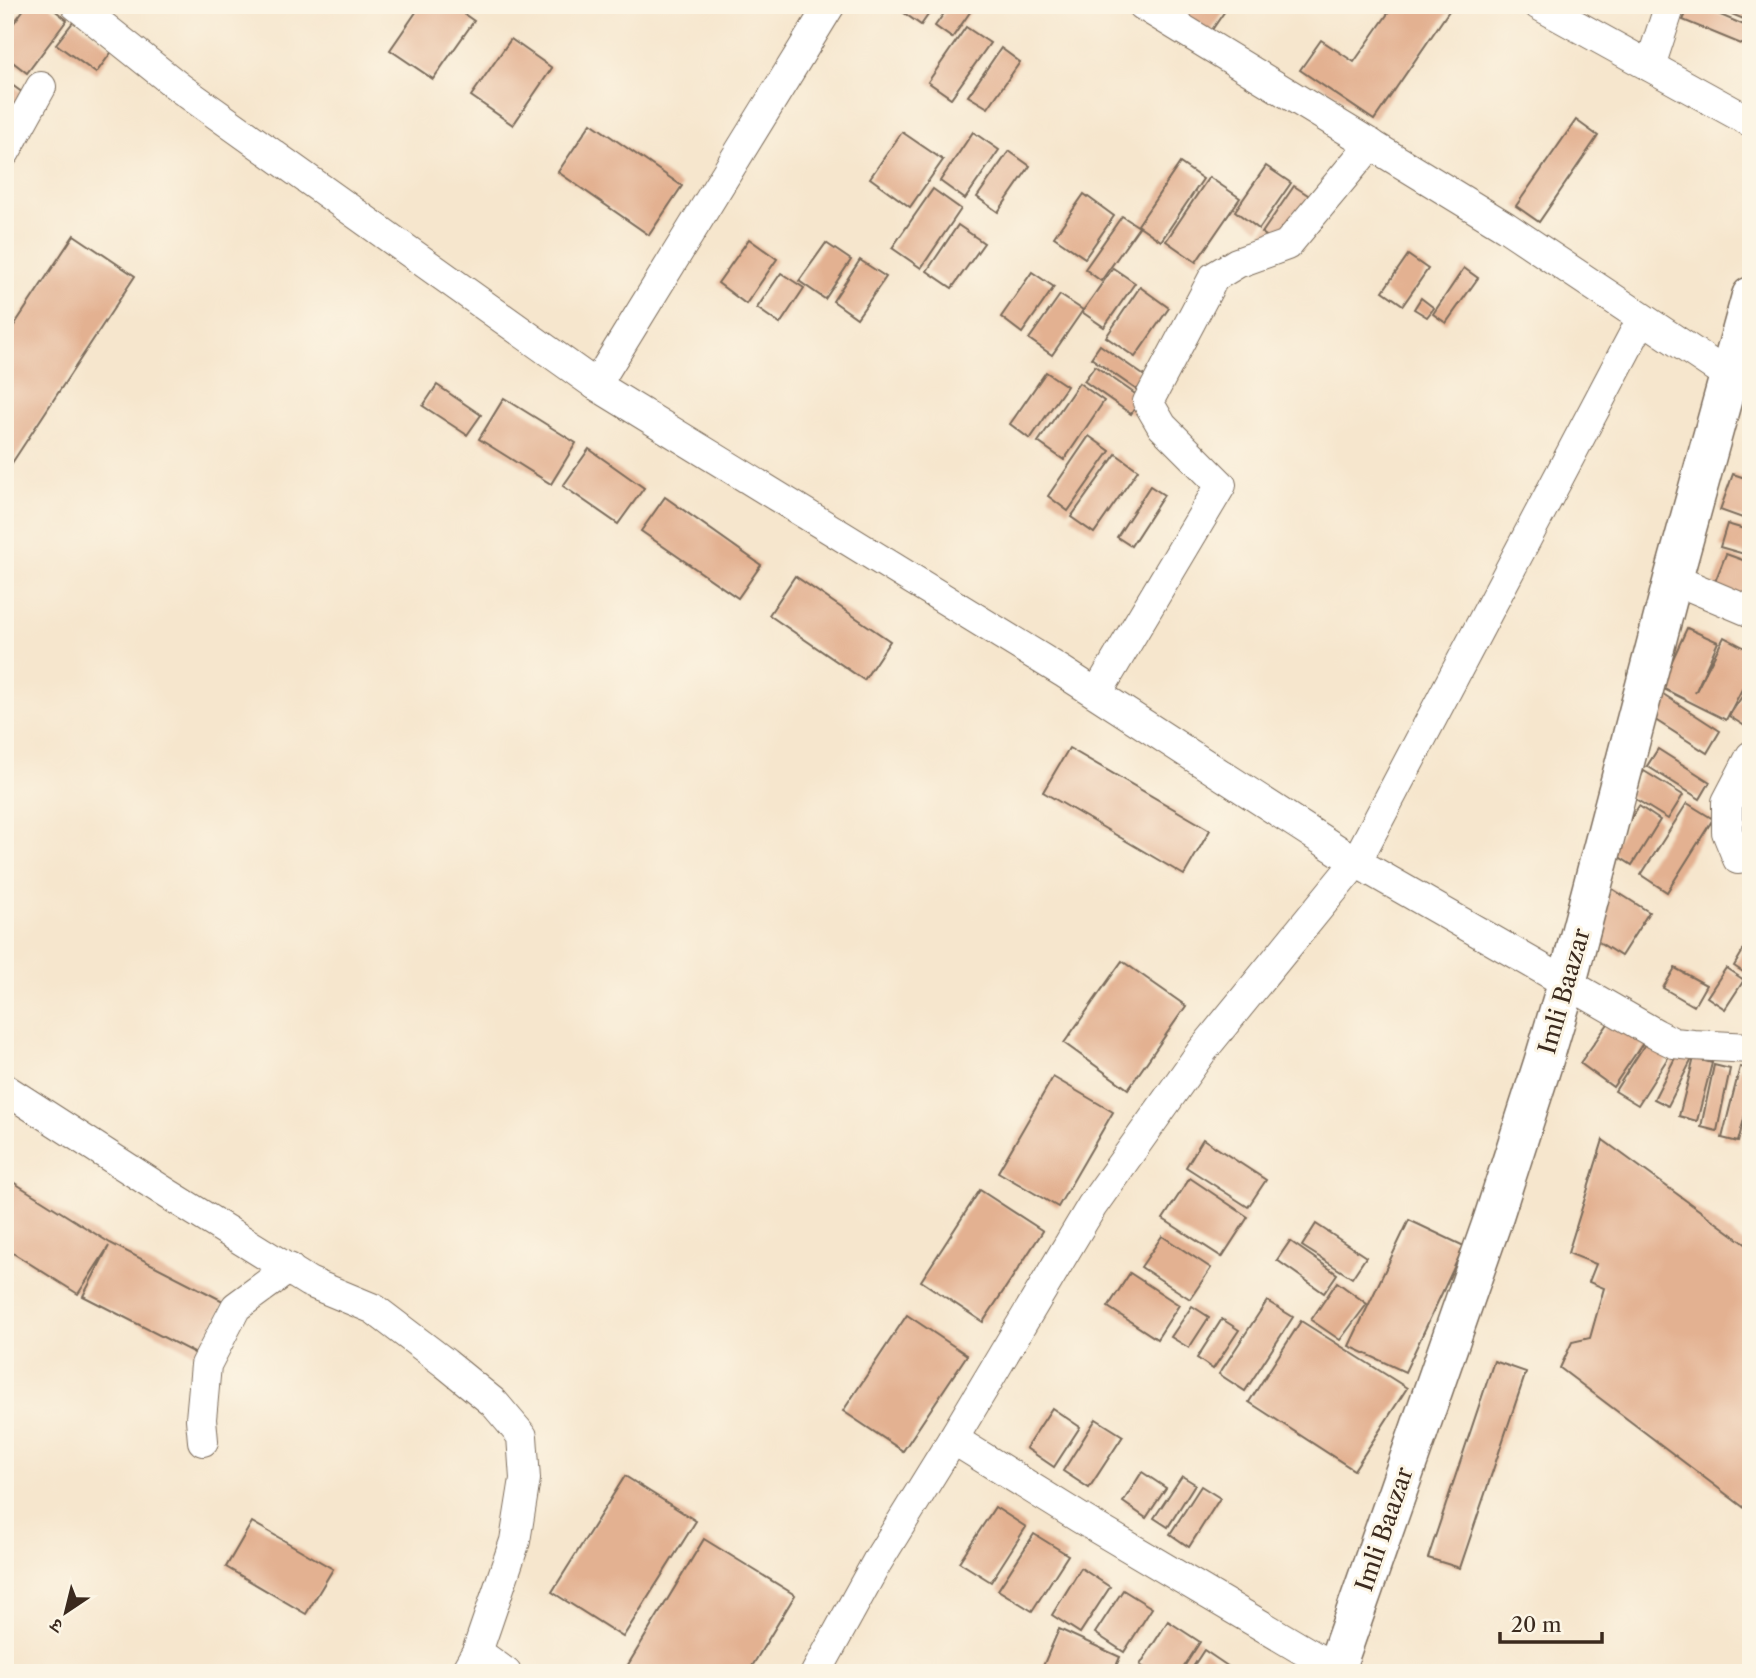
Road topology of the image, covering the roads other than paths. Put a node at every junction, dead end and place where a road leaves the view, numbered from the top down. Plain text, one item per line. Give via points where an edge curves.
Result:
1 (76, 5) edge
2 (830, 5) edge
3 (1143, 5) edge
4 (1539, 5) edge
5 (1670, 5) edge
6 (1650, 66) junction
7 (41, 88) dead end
8 (1751, 122) edge
9 (1371, 144) junction
10 (5, 152) edge
11 (1751, 296) edge
12 (1642, 319) junction
13 (1738, 360) edge
14 (596, 385) junction
15 (1673, 579) junction
16 (1751, 612) edge
17 (1097, 693) junction
18 (1751, 756) edge
19 (1738, 859) dead end
20 (1356, 862) junction
21 (1567, 983) junction
22 (1751, 1048) edge
23 (5, 1089) edge
24 (289, 1268) junction
25 (953, 1439) junction
26 (203, 1441) dead end
27 (471, 1662) edge
28 (1335, 1671) edge
29 (506, 1673) edge
30 (816, 1673) edge

1 - 14 street via 180,88
2 - 14 street
3 - 9 street
4 - 6 street
5 - 6 street
6 - 8 street
7 - 10 street
9 - 12 street via 1506,227
9 - 17 street via 1287,245 1237,263 1214,277 1149,402 1162,426 1221,485
11 - 13 main road, Imli Baazar
12 - 13 street
12 - 20 street
13 - 15 main road, Imli Baazar
14 - 17 street
15 - 16 street
15 - 21 main road, Imli Baazar
17 - 20 street
18 - 19 street via 1727,802 1727,832
20 - 21 street
20 - 25 street via 1202,1051 1092,1206
21 - 22 street via 1674,1043
21 - 28 main road, Imli Baazar via 1492,1222
23 - 24 street
24 - 26 street via 236,1307 206,1365
24 - 27 street via 309,1282 374,1309 494,1403 522,1436 525,1479 515,1541
25 - 28 street
25 - 30 street
27 - 29 street

